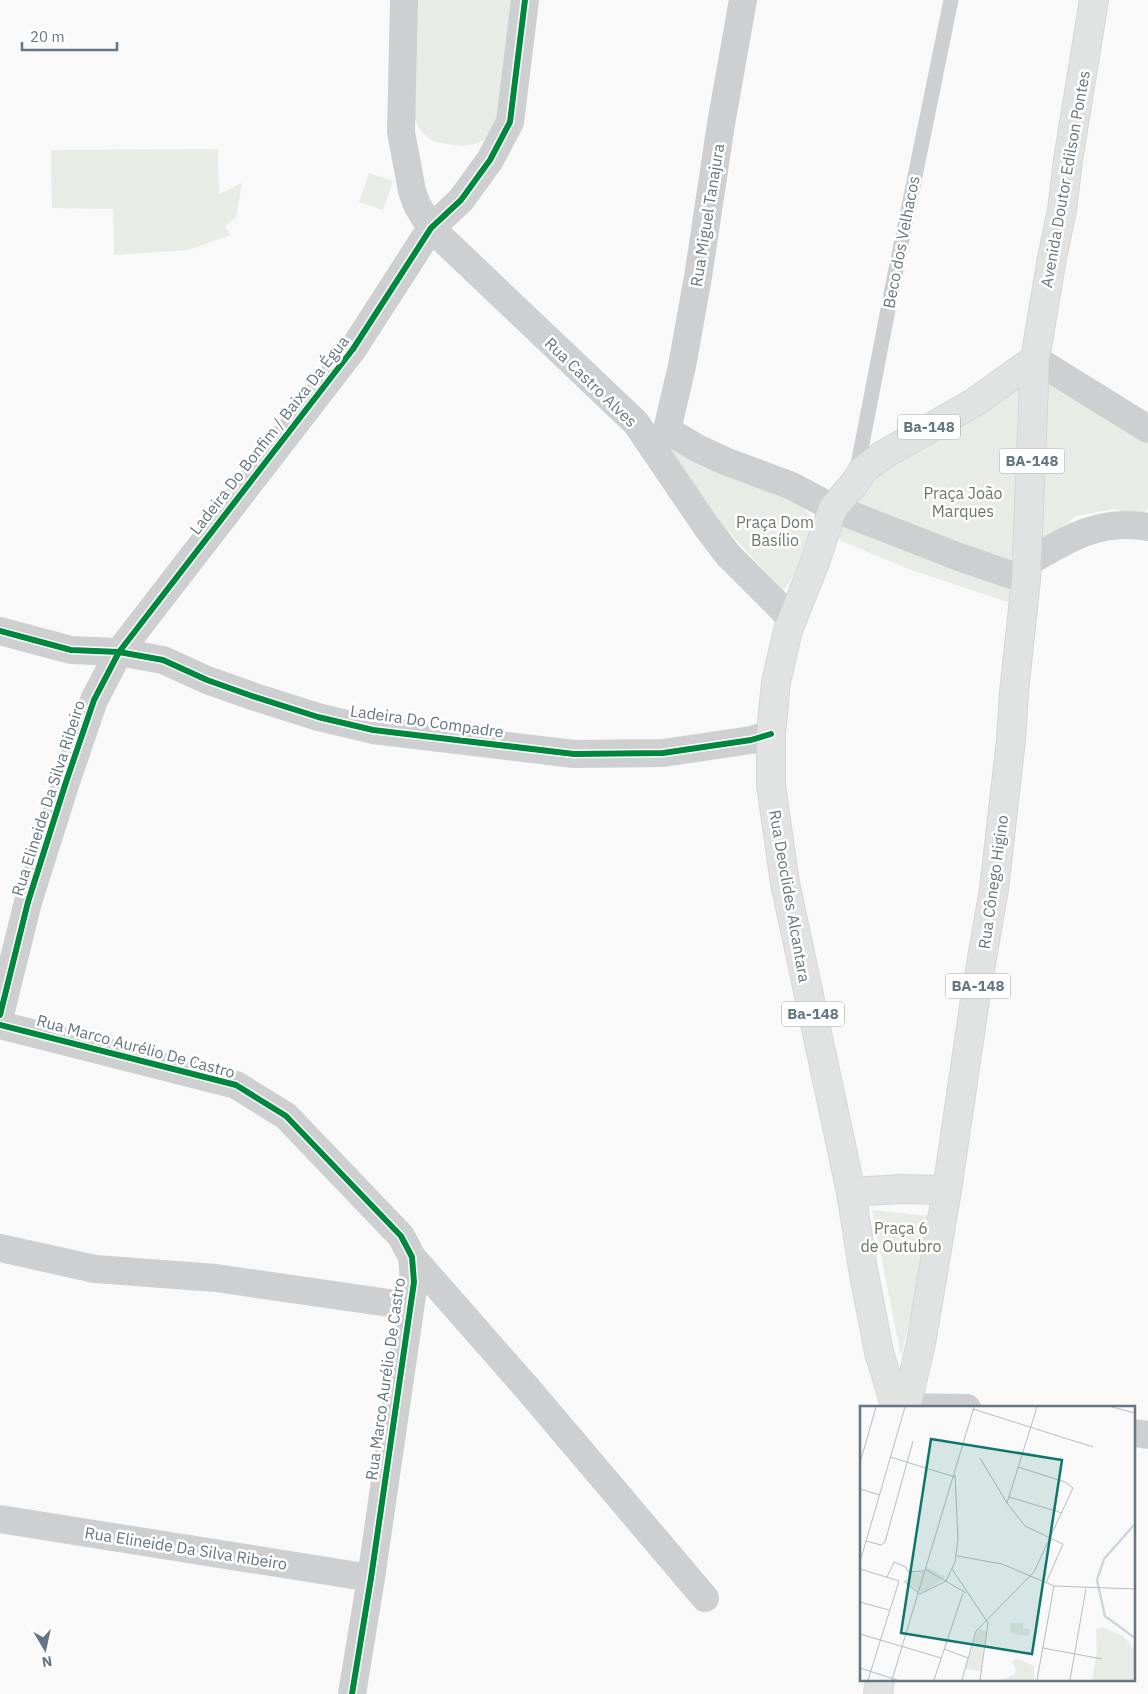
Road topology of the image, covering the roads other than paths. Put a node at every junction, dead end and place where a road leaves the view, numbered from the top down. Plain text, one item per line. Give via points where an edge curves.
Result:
1 (404, 0) edge
2 (525, 0) edge
3 (744, 0) edge
4 (951, 0) edge
5 (1094, 0) edge
6 (431, 228) junction
7 (1035, 359) junction
8 (636, 423) junction
9 (1148, 429) edge
10 (667, 430) junction
11 (854, 484) junction
12 (833, 508) junction
13 (1148, 527) edge
14 (1027, 571) junction
15 (792, 619) junction
16 (0, 631) edge
17 (119, 652) junction
18 (772, 734) junction
19 (0, 1015) edge
20 (0, 1025) edge
21 (947, 1190) junction
22 (851, 1192) junction
23 (0, 1248) edge
24 (412, 1257) junction
25 (410, 1306) junction
26 (901, 1406) edge
27 (901, 1406) edge
28 (0, 1519) edge
29 (371, 1578) junction
30 (705, 1598) dead end
31 (352, 1694) edge

1 - 6 street, Rua Castro Alves via 402,139 412,191
2 - 6 street, Ladeira Do Bonfim / Baixa Da Égua via 510,122 490,160 461,200
3 - 10 street, Rua Miguel Tanajura via 698,277
4 - 11 lane, Beco dos Velhacos
5 - 7 main road, Avenida Doutor Edilson Pontes
6 - 8 street, Rua Castro Alves
6 - 17 street, Ladeira Do Bonfim / Baixa Da Égua via 354,349
7 - 9 street
7 - 11 main road, Ba-148 via 975,402 883,454 864,470
7 - 14 main road, BA-148
8 - 10 street
8 - 15 street, Rua Castro Alves via 706,526
10 - 12 street via 697,448 792,486
11 - 12 main road, Ba-148
12 - 14 street via 960,557
12 - 15 main road, Ba-148
13 - 14 street via 1119,524 1093,529 1065,540
14 - 21 main road, Rua Cônego Higino / BA-148 via 994,889
15 - 18 main road, Rua Deoclides Alcantara / Ba-148 via 776,682
16 - 17 street, Ladeira Do Compadre via 71,650
17 - 18 street, Ladeira Do Compadre via 163,660 252,696 373,730 574,754 663,753
17 - 19 street, Rua Elineide Da Silva Ribeiro via 94,700 66,782 28,902
18 - 22 main road, Rua Deoclides Alcantara / Ba-148 via 771,785 785,884
20 - 24 street, Rua Marco Aurélio De Castro via 236,1085 286,1116 401,1236
21 - 22 main road
21 - 26 main road, Rua Cônego Higino / BA-148 via 924,1326
22 - 27 main road, Rua Deoclides Alcantara / Ba-148 via 879,1352
23 - 25 street via 95,1269 216,1278
24 - 25 street, Rua Marco Aurélio De Castro via 414,1282
24 - 30 street via 528,1388
25 - 29 street, Rua Marco Aurélio De Castro
28 - 29 street, Rua Elineide Da Silva Ribeiro
29 - 31 street, Rua Marco Aurélio De Castro

